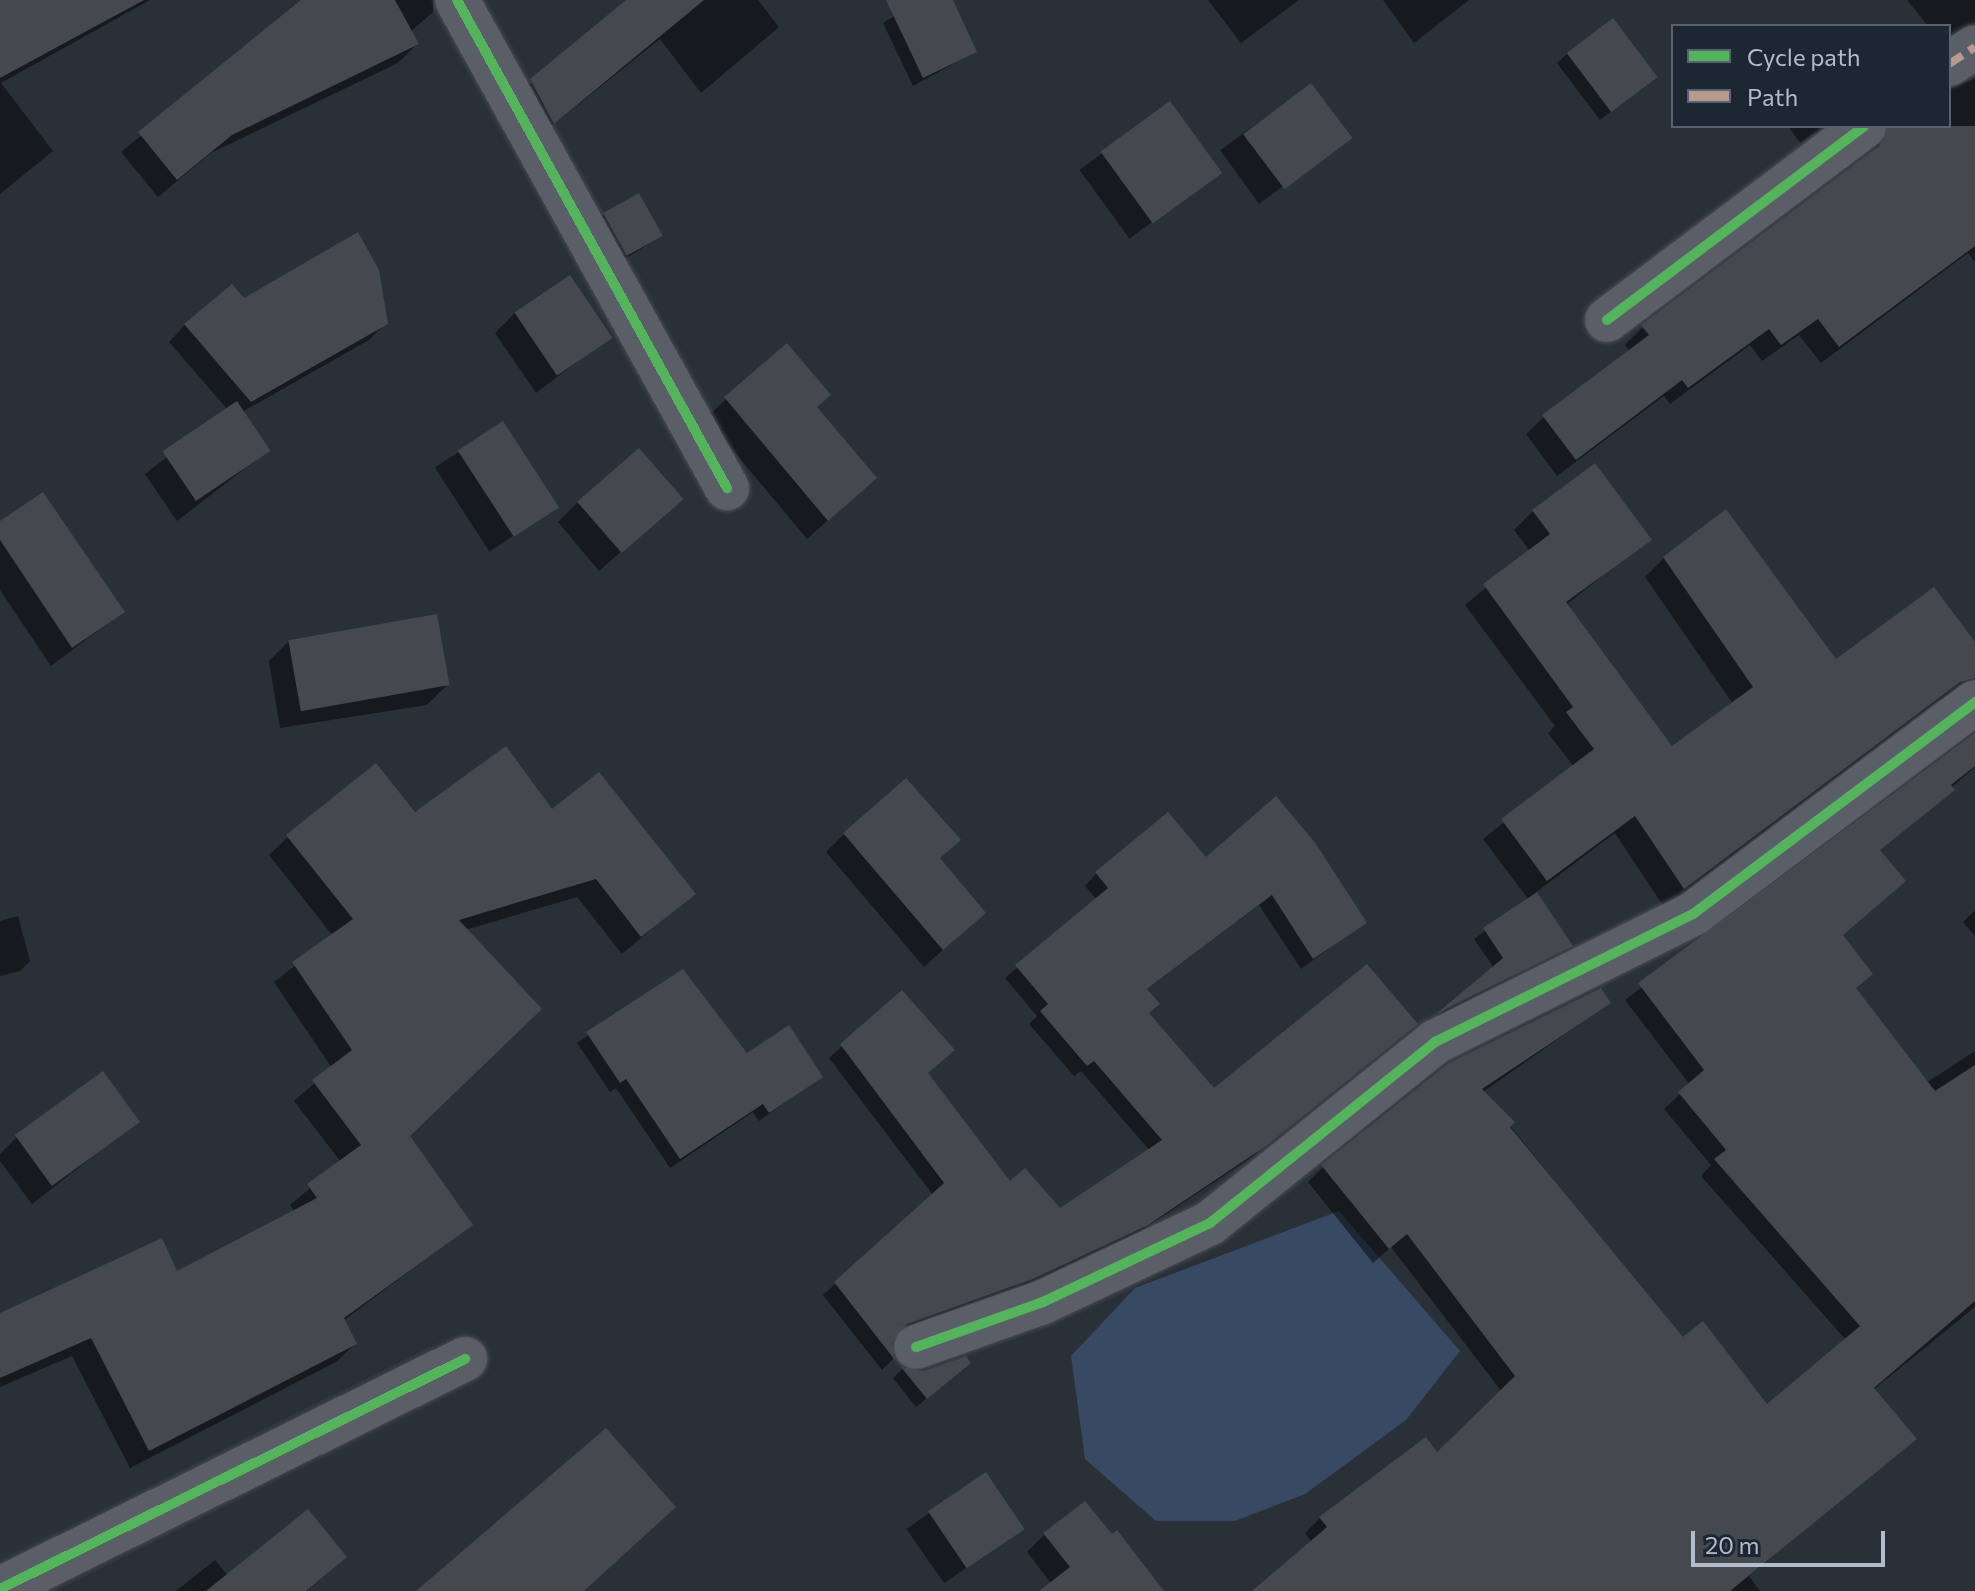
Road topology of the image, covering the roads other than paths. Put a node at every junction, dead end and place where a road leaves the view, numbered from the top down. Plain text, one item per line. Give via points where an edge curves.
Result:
1 (457, 0) edge
2 (1975, 47) edge
3 (1951, 63) edge
4 (1861, 128) edge
5 (1607, 320) dead end
6 (727, 488) dead end
7 (1975, 702) edge
8 (916, 1347) dead end
9 (465, 1359) dead end
10 (0, 1589) edge

1 - 6 street
2 - 3 street
4 - 5 street
7 - 8 street via 1693,914 1435,1042 1210,1223 1043,1302
9 - 10 street

